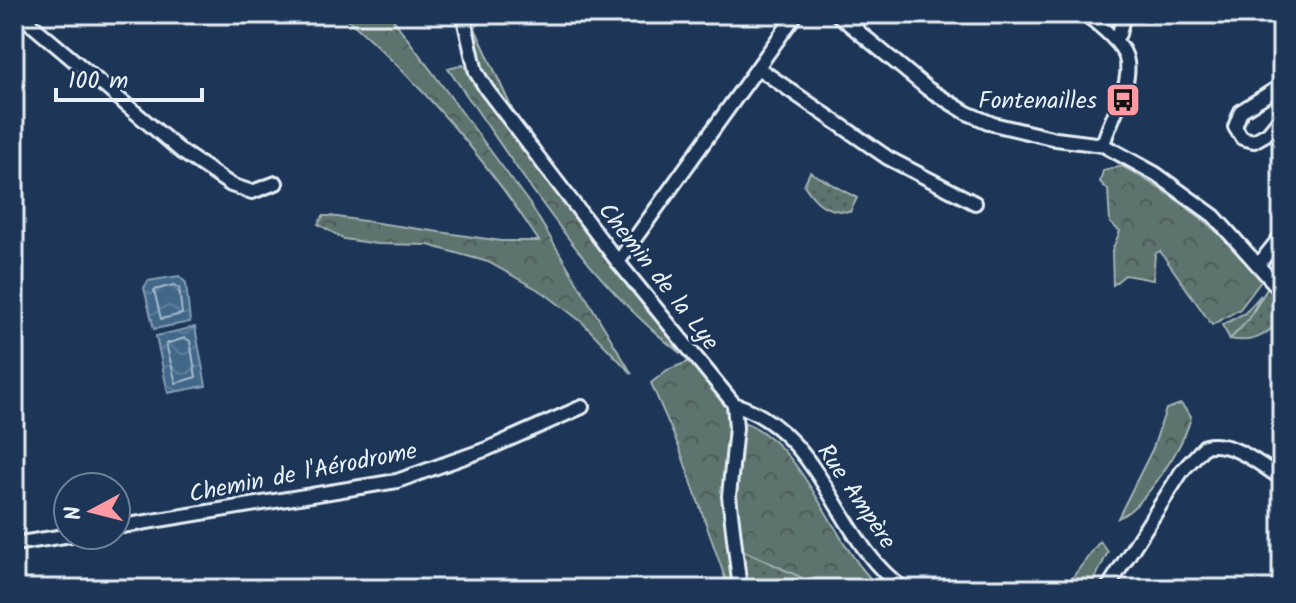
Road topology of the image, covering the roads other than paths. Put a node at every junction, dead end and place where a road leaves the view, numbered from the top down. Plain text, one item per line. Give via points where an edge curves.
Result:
1 (19, 14) edge
2 (463, 14) edge
3 (796, 14) edge
4 (837, 14) edge
5 (1086, 14) edge
6 (1124, 16) edge
7 (1137, 23) dead end
8 (1113, 38) junction
9 (758, 68) junction
10 (1282, 85) edge
11 (1282, 116) edge
12 (1103, 145) junction
13 (276, 183) dead end
14 (975, 203) dead end
15 (1282, 235) edge
16 (618, 262) junction
17 (1258, 265) junction
18 (1282, 292) edge
19 (734, 404) junction
20 (582, 407) dead end
21 (1282, 479) edge
22 (132, 524) edge
23 (52, 538) edge
24 (14, 544) edge
25 (740, 589) edge
26 (904, 589) edge
27 (1107, 589) edge

1 - 13 street via 182,152 231,185 252,192
2 - 16 street, Chemin de la Lye via 481,81
3 - 9 street
4 - 12 street via 928,89 967,113 1056,139
5 - 8 street
6 - 7 street
6 - 8 street
8 - 12 street via 1124,51 1127,66
9 - 14 street via 908,170
9 - 16 street
10 - 11 street via 1241,111 1235,127 1242,138 1254,141
12 - 17 street via 1202,205
15 - 17 street
16 - 19 street, Chemin de la Lye
17 - 18 street
19 - 25 street via 729,496
19 - 26 street, Rue Ampère via 759,415 793,442 819,473 871,558
20 - 22 street, Chemin de l'Aérodrome via 397,481
21 - 27 street via 1238,452 1205,446 1182,471
23 - 24 street

